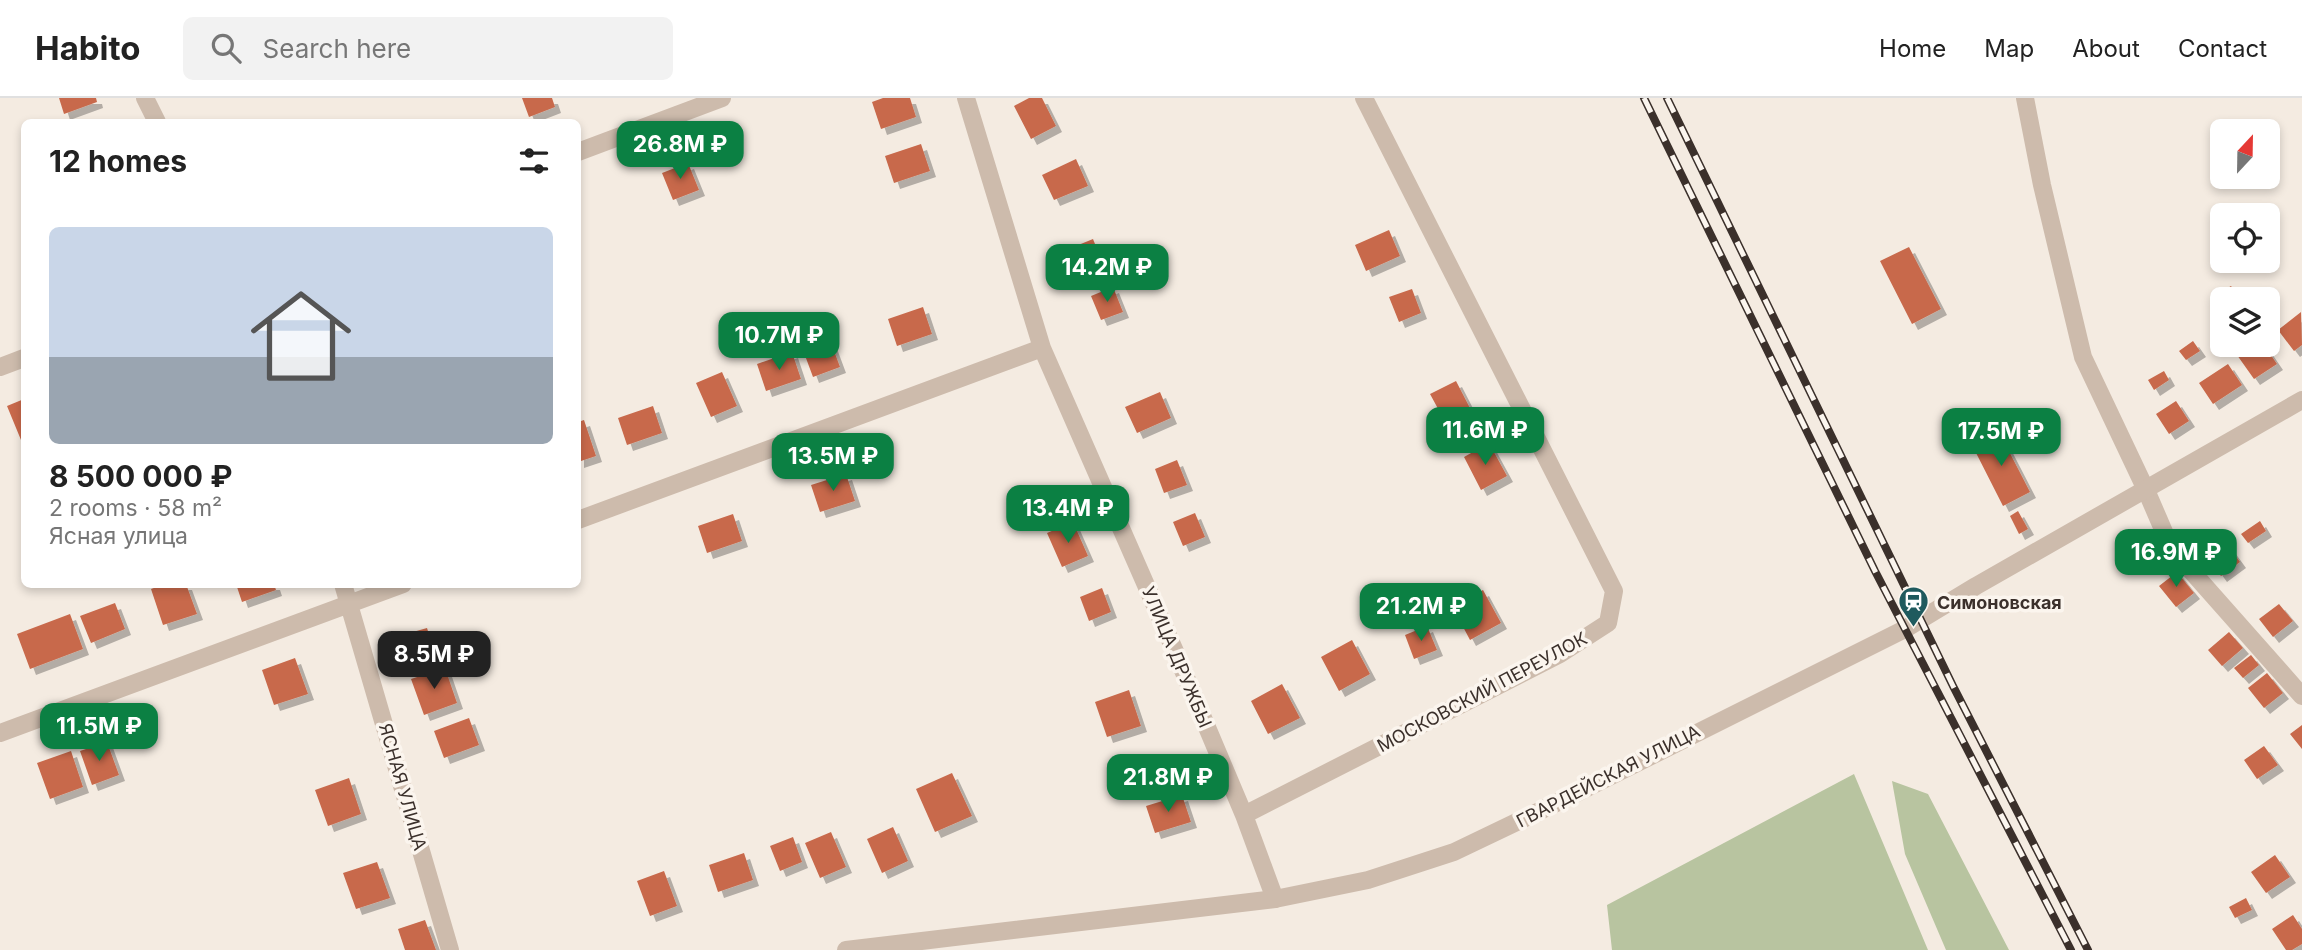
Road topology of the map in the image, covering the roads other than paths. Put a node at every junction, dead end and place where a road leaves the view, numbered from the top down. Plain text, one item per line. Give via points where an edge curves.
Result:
1 (145, 98) edge
2 (722, 98) edge
3 (966, 98) edge
4 (1364, 98) edge
5 (2025, 98) edge
6 (156, 119) edge
7 (581, 151) edge
8 (1042, 348) junction
9 (21, 359) edge
10 (0, 367) edge
11 (2302, 400) edge
12 (2146, 490) junction
13 (581, 519) edge
14 (344, 588) edge
15 (392, 588) edge
16 (350, 604) junction
17 (2302, 696) edge
18 (0, 733) edge
19 (1244, 815) junction
20 (1275, 899) junction
21 (450, 950) edge
22 (846, 950) edge

1 - 6 street
2 - 7 street
3 - 8 street, УЛИЦА ДРУЖБЫ
4 - 19 street, МОСКОВСКИЙ ПЕРЕУЛОК via 1614,591 1608,623 1560,654
5 - 12 street via 2083,357
8 - 13 street
8 - 19 street, УЛИЦА ДРУЖБЫ
9 - 10 street
11 - 12 street, ГВАРДЕЙСКАЯ УЛИЦА
12 - 17 street via 2171,548
12 - 20 street, ГВАРДЕЙСКАЯ УЛИЦА via 1905,629 1454,852 1368,880
14 - 16 street, ЯСНАЯ УЛИЦА
15 - 16 street
16 - 18 street
16 - 21 street, ЯСНАЯ УЛИЦА
19 - 20 street, УЛИЦА ДРУЖБЫ
20 - 22 street, ГВАРДЕЙСКАЯ УЛИЦА

